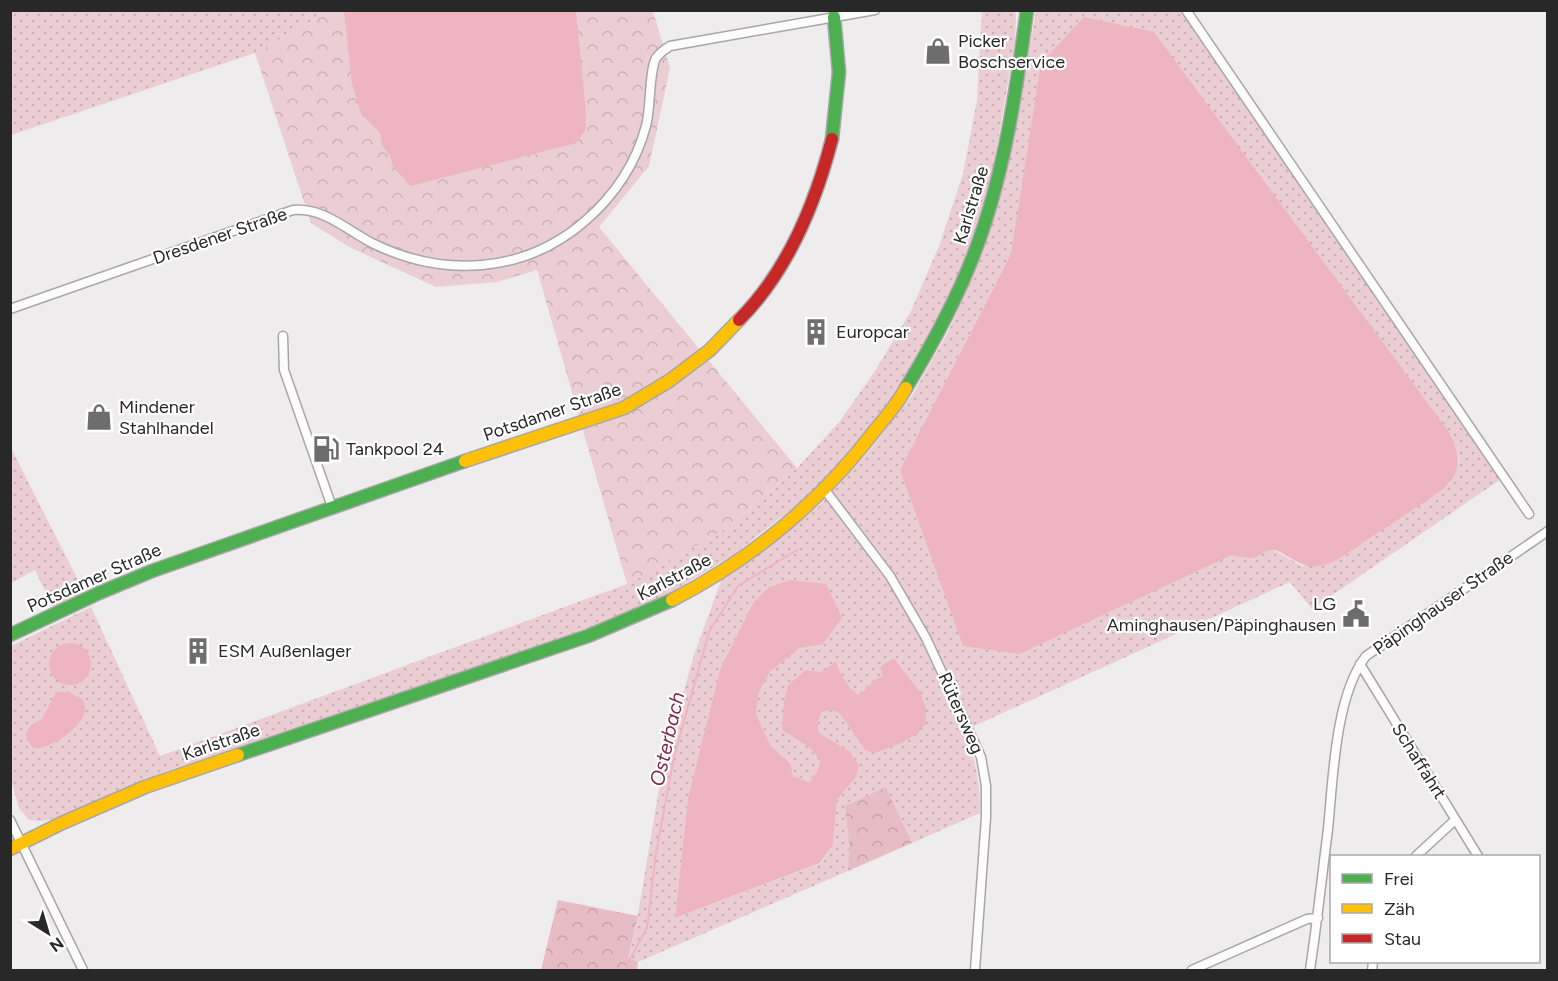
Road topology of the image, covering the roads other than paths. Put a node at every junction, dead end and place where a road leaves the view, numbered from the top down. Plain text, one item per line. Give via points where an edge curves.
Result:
1 (875, 10) edge
2 (1027, 10) edge
3 (1186, 10) edge
4 (834, 17) junction
5 (10, 309) edge
6 (283, 336) dead end
7 (825, 490) junction
8 (332, 507) junction
9 (1529, 514) dead end
10 (1548, 531) edge
11 (10, 635) edge
12 (1360, 664) junction
13 (10, 820) edge
14 (1455, 820) junction
15 (16, 846) edge
16 (1417, 855) edge
17 (1478, 855) edge
18 (1318, 918) junction
19 (83, 970) edge
20 (975, 970) edge
21 (1192, 970) edge
22 (1310, 970) edge

1 - 4 street
2 - 7 street, Karlstraße via 1011,126 986,225 968,274 944,327 894,410
3 - 9 street
4 - 5 street, Dresdener Straße via 685,42 662,51 656,60 639,148 615,190 558,242 533,253 480,265 431,263 387,250 316,212 293,210
4 - 8 street, Potsdamer Straße via 838,91 821,183 784,262 730,332 686,370 622,409
6 - 8 street via 284,370
7 - 15 street, Karlstraße via 723,571 635,618 145,787
7 - 20 street, Rütersweg via 890,576 926,638 981,757 986,817
8 - 11 street, Potsdamer Straße via 152,571
10 - 12 street, Päpinghauser Straße
12 - 14 street, Schaffahrt
12 - 18 street, Päpinghauser Straße via 1350,683 1338,736
13 - 15 street
14 - 16 street
14 - 17 street, Schaffahrt
15 - 19 street
18 - 21 street via 1306,919
18 - 22 street, Päpinghauser Straße

